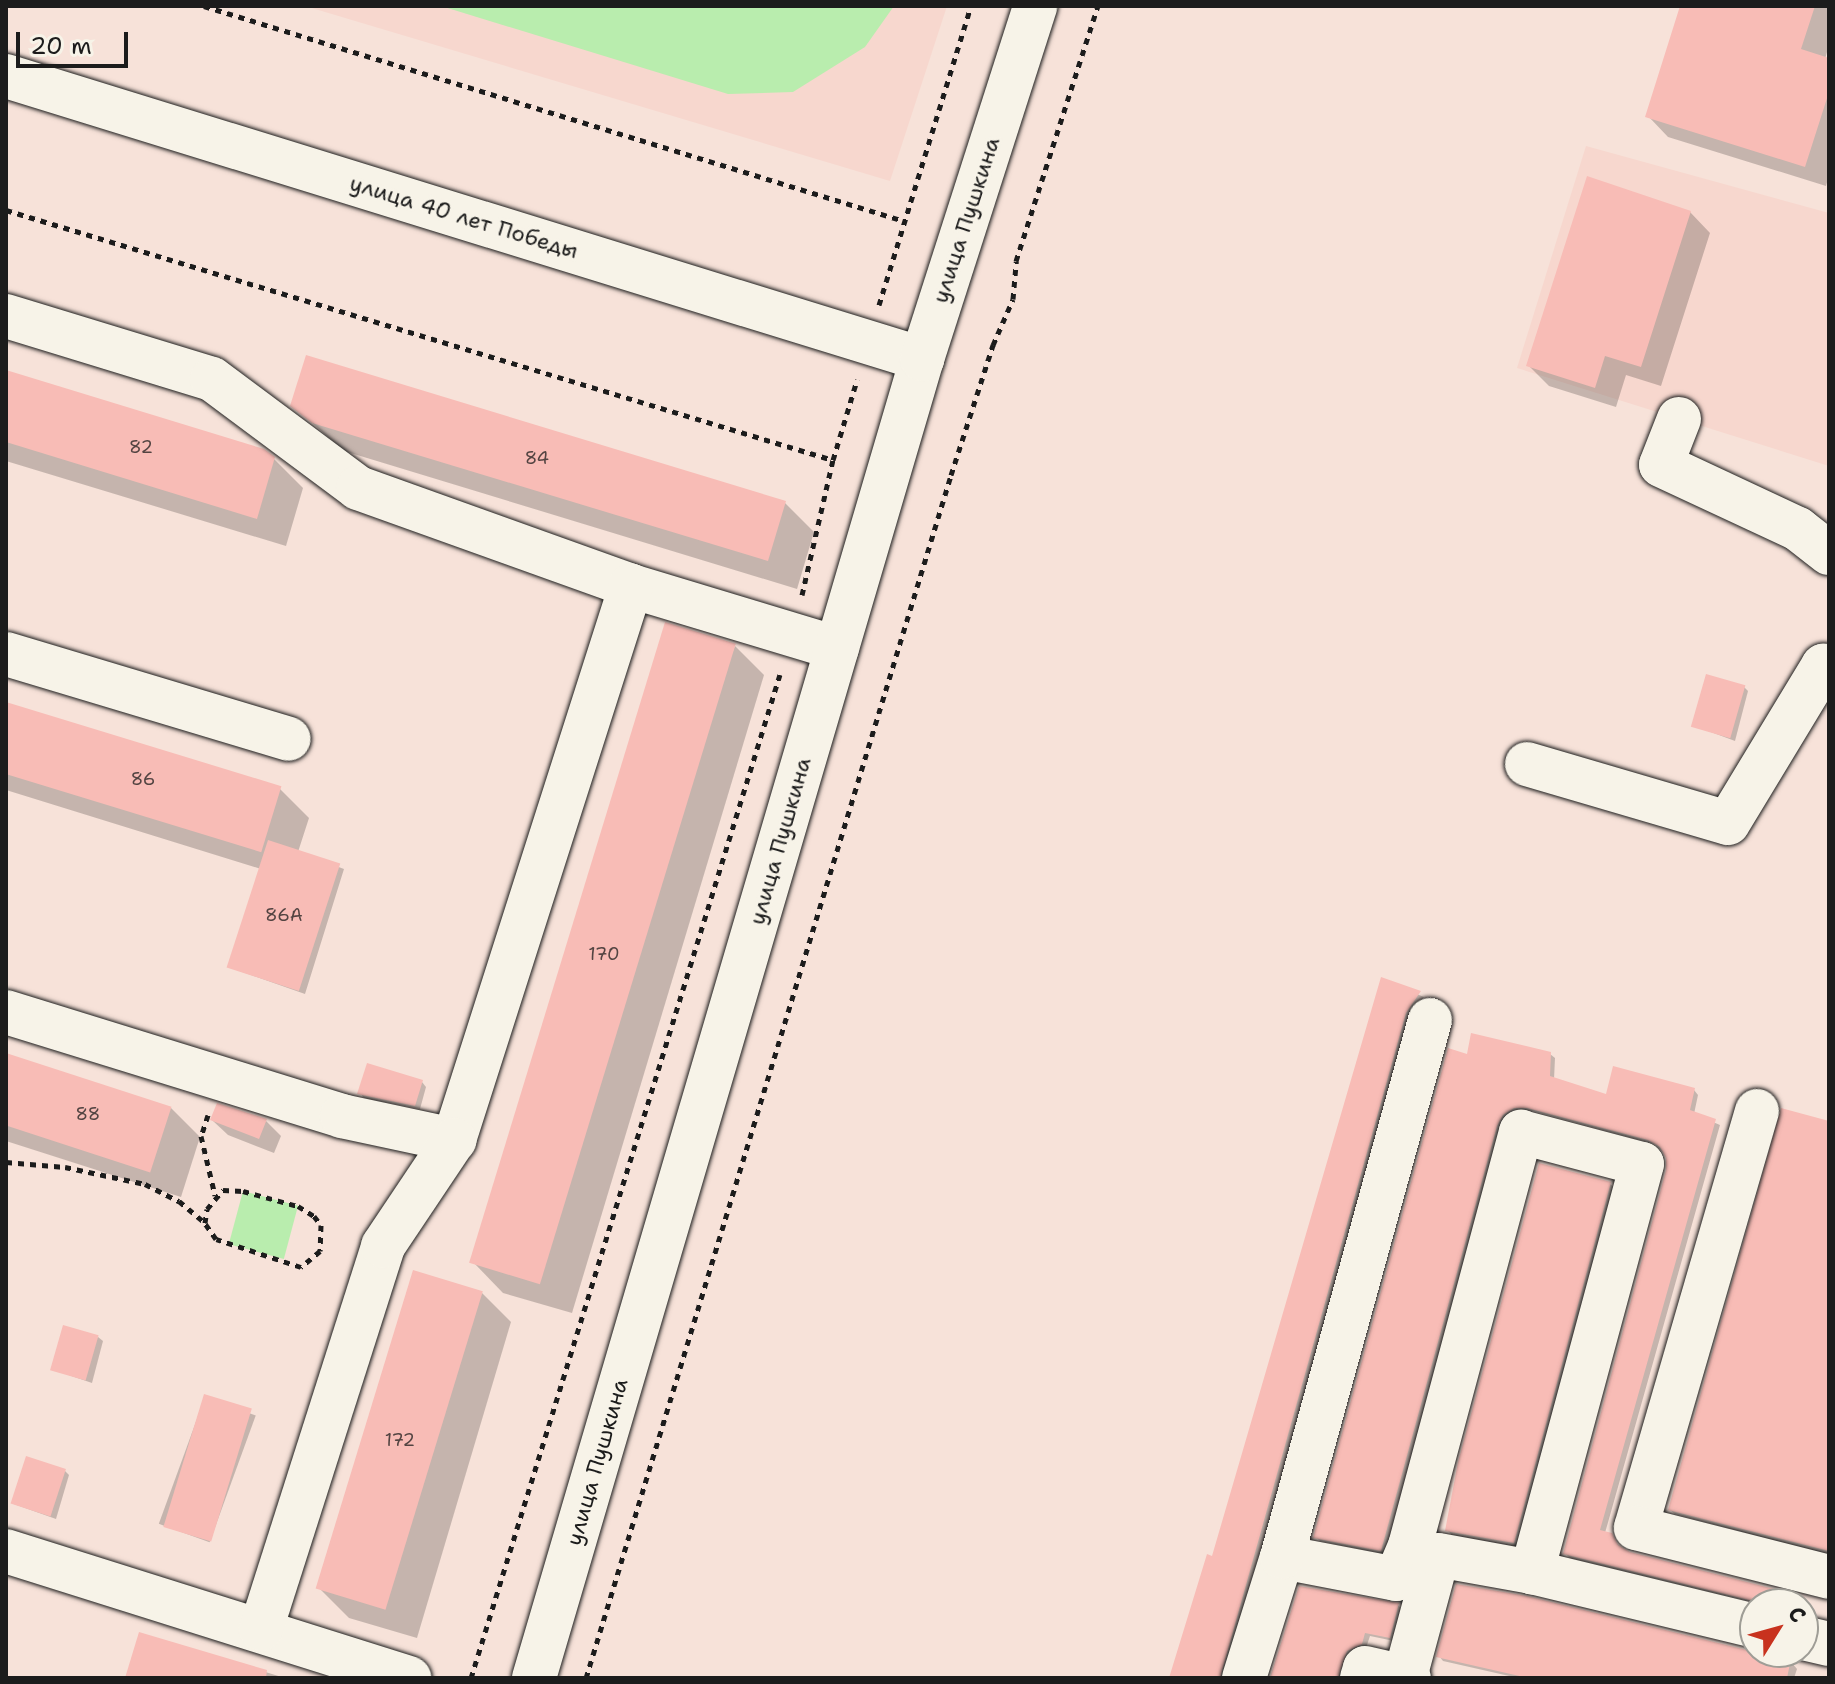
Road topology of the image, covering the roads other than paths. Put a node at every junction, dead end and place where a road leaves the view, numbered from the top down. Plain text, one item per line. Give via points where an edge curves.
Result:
1 (1035, 6) edge
2 (6, 76) edge
3 (6, 316) edge
4 (922, 359) junction
5 (1679, 419) dead end
6 (1829, 553) edge
7 (631, 586) junction
8 (837, 648) junction
9 (6, 654) edge
10 (1829, 667) edge
11 (289, 739) dead end
12 (1527, 764) dead end
13 (6, 1012) edge
14 (1430, 1020) dead end
15 (1757, 1111) dead end
16 (454, 1140) junction
17 (1424, 1550) junction
18 (6, 1551) edge
19 (1282, 1557) junction
20 (1532, 1572) junction
21 (1829, 1577) edge
22 (1739, 1622) edge
23 (261, 1629) junction
24 (1407, 1677) edge
25 (409, 1678) edge
26 (534, 1678) edge
27 (1244, 1678) edge
28 (1362, 1678) edge

1 - 4 street, улица Пушкина
2 - 4 street, улица 40 лет Победы
3 - 7 street via 212,379 358,488
4 - 8 street, улица Пушкина
5 - 6 street via 1661,465 1798,529
7 - 8 street
7 - 16 street
8 - 26 street, улица Пушкина
9 - 11 street
10 - 12 street via 1823,666 1728,823
13 - 16 street via 342,1116
14 - 19 street
15 - 21 street via 1636,1528
16 - 23 street via 383,1246
17 - 19 street via 1396,1579
17 - 20 street
17 - 20 street via 1521,1132 1642,1164
17 - 24 street
18 - 23 street
19 - 27 street
20 - 22 street
23 - 25 street
24 - 28 street via 1365,1668

